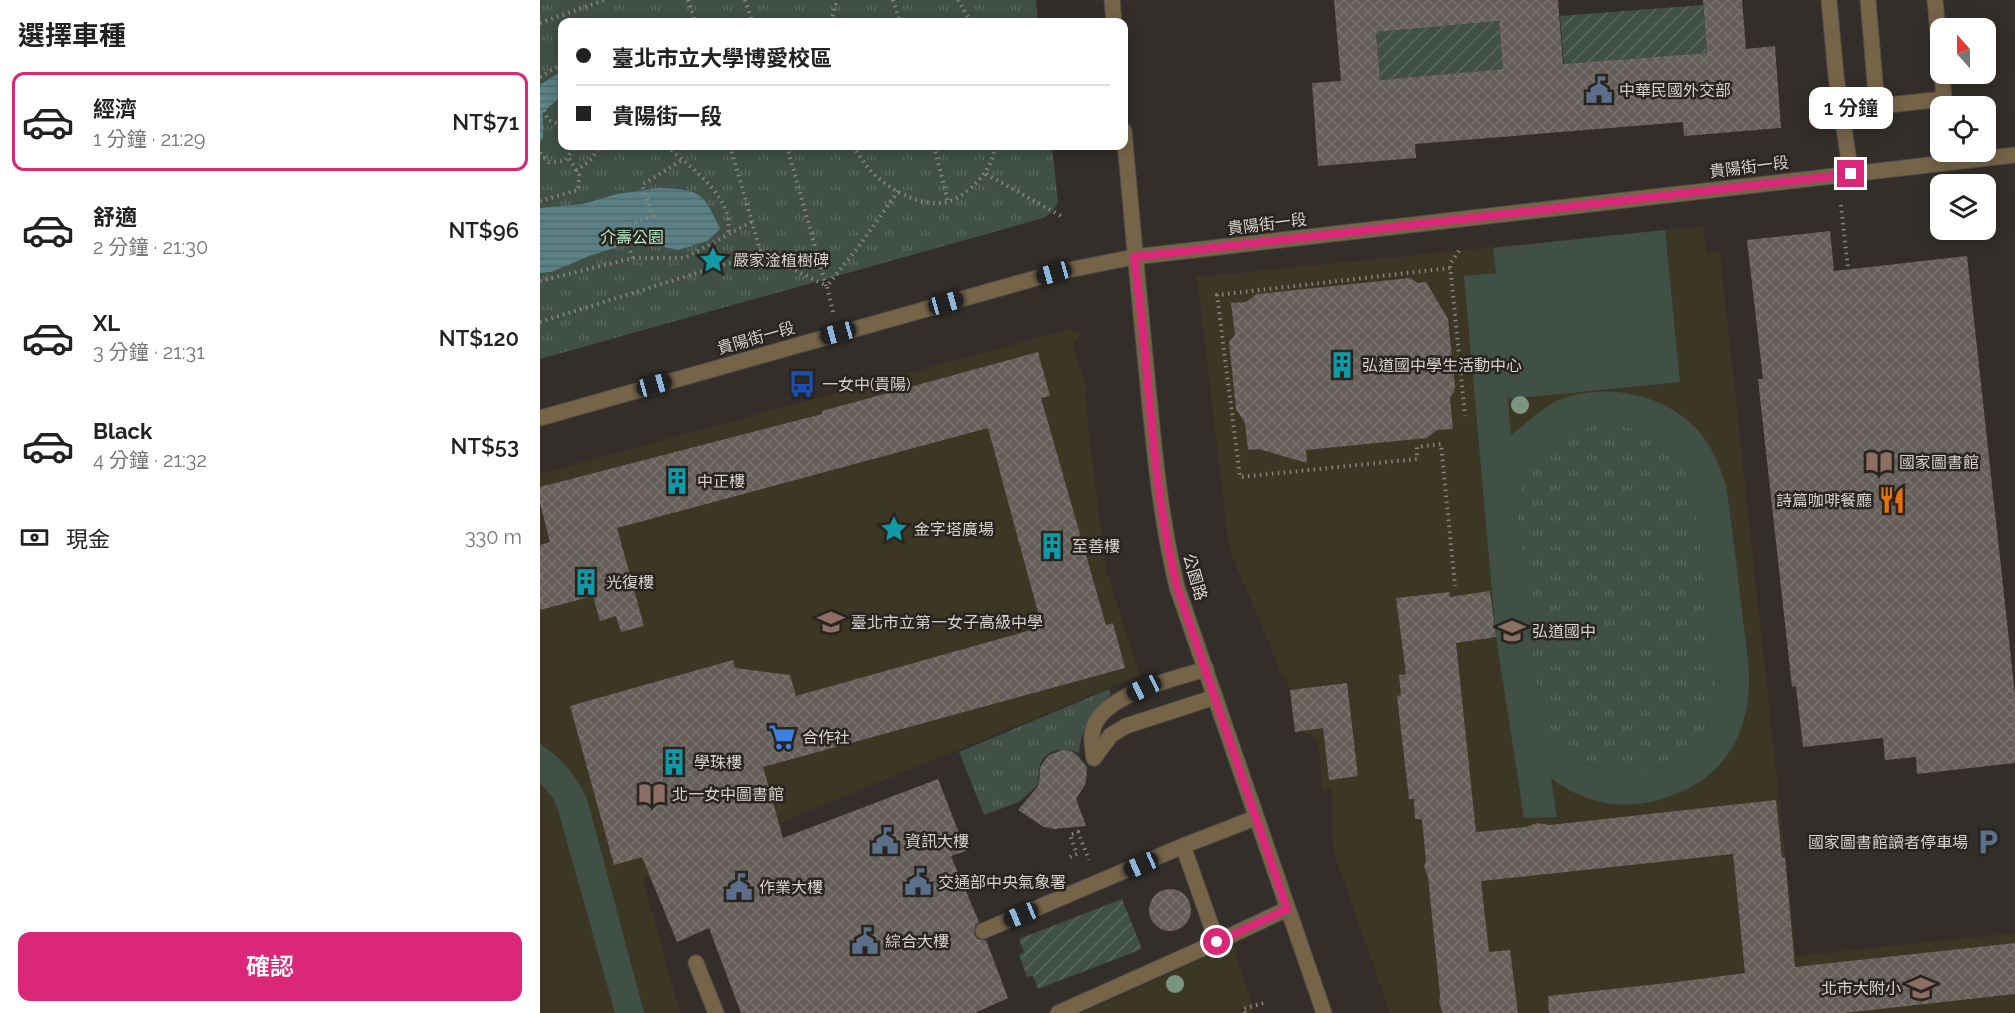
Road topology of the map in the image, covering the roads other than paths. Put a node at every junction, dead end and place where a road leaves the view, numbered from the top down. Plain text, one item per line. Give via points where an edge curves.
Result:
1 (1112, 0) edge
2 (1829, 0) edge
3 (1868, 0) edge
4 (1935, 0) edge
5 (1114, 18) edge
6 (1937, 18) edge
7 (1943, 84) edge
8 (1877, 106) junction
9 (1841, 110) junction
10 (1126, 150) edge
11 (2015, 155) edge
12 (1851, 174) junction
13 (1134, 257) junction
14 (540, 418) edge
15 (1206, 669) junction
16 (1215, 697) junction
17 (1255, 818) junction
18 (1184, 846) junction
19 (1287, 909) junction
20 (983, 931) dead end
21 (1217, 942) junction
22 (696, 963) dead end
23 (716, 1013) edge
24 (1058, 1013) edge
25 (1324, 1013) edge

1 - 5 street
2 - 9 street
3 - 8 street
4 - 6 street
7 - 8 street via 1944,99
8 - 9 street
9 - 12 street
10 - 13 street, 公園路
11 - 12 street, 貴陽街一段
12 - 13 street, 貴陽街一段
13 - 14 street, 貴陽街一段 via 1054,273
13 - 15 street, 公園路 via 1167,546
15 - 16 street, 公園路
15 - 16 street via 1144,688 1102,713 1092,733 1094,758 1111,735 1126,726
16 - 17 street, 公園路
17 - 18 street
17 - 19 street, 公園路
18 - 20 street
18 - 21 street
19 - 21 street
19 - 25 street, 公園路
21 - 24 street
22 - 23 street

